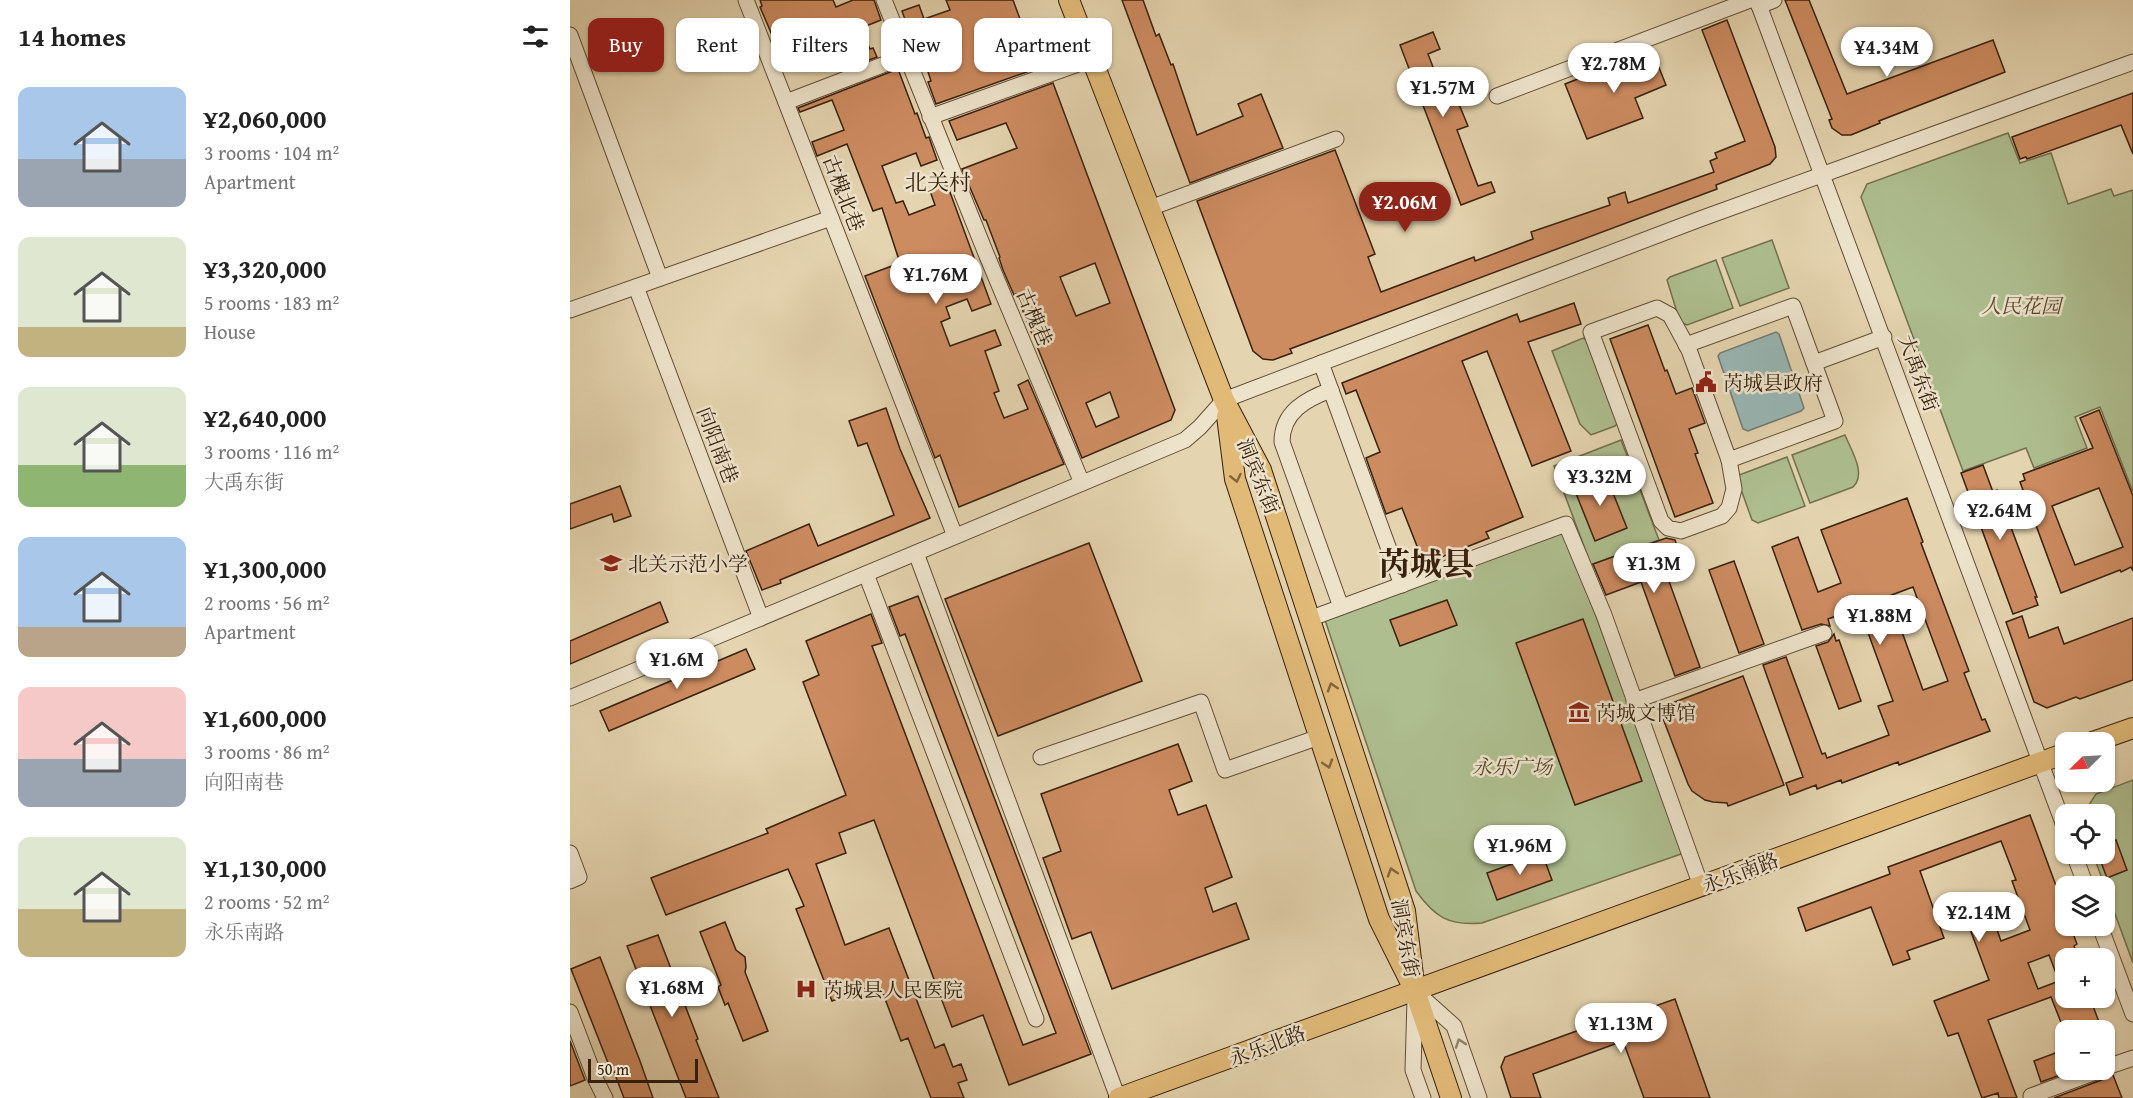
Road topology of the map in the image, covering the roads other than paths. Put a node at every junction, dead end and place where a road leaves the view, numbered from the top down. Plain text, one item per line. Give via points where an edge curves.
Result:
1 (746, 0) edge
2 (884, 0) edge
3 (1069, 0) edge
4 (1774, 0) edge
5 (1755, 2) edge
6 (891, 18) edge
7 (1076, 18) edge
8 (570, 35) edge
9 (2133, 62) edge
10 (881, 66) edge
11 (912, 72) edge
12 (1056, 72) edge
13 (1097, 72) edge
14 (1497, 96) dead end
15 (786, 102) junction
16 (930, 117) junction
17 (1336, 139) dead end
18 (1823, 174) junction
19 (1150, 208) junction
20 (831, 218) junction
21 (660, 278) junction
22 (636, 287) junction
23 (570, 310) edge
24 (1884, 337) junction
25 (1686, 345) junction
26 (1321, 363) junction
27 (1814, 363) junction
28 (1331, 390) junction
29 (1224, 400) junction
30 (1729, 459) junction
31 (1082, 483) junction
32 (955, 536) junction
33 (916, 553) junction
34 (866, 574) junction
35 (1402, 585) junction
36 (1341, 607) junction
37 (761, 618) junction
38 (1309, 619) junction
39 (1824, 633) dead end
40 (570, 698) edge
41 (1634, 701) junction
42 (2133, 728) edge
43 (2115, 734) edge
44 (1319, 737) junction
45 (1041, 757) dead end
46 (2055, 757) edge
47 (2040, 762) junction
48 (2056, 804) edge
49 (570, 854) edge
50 (570, 881) edge
51 (1701, 886) junction
52 (2104, 936) edge
53 (1415, 991) junction
54 (570, 1012) edge
55 (2133, 1014) edge
56 (1036, 1019) dead end
57 (2133, 1058) edge
58 (2115, 1065) edge
59 (2074, 1080) edge
60 (2031, 1096) dead end
61 (602, 1097) edge
62 (1118, 1098) edge
63 (1423, 1098) edge
64 (1451, 1098) edge
65 (1479, 1098) edge

1 - 15 street, 古槐北巷
2 - 6 street, 古槐巷
3 - 7 main road, 洞宾东街
4 - 5 street
5 - 14 street
5 - 18 street, 大禹东街
8 - 21 street
9 - 18 street
10 - 15 street
11 - 16 street, 古槐巷
12 - 16 street
13 - 19 main road, 洞宾东街
15 - 20 street, 古槐北巷
16 - 31 street, 古槐巷
17 - 19 street
18 - 24 street, 大禹东街
18 - 26 street
19 - 29 main road, 洞宾东街
20 - 21 street
20 - 32 street, 古槐北巷
21 - 22 street
22 - 23 street
22 - 37 street, 向阳南巷
24 - 27 street
24 - 47 street, 大禹东街
25 - 27 street via 1793,306
25 - 30 street
25 - 30 street via 1670,315 1657,308 1591,332 1664,525 1682,531 1722,516 1729,508 1734,489
26 - 28 street
26 - 29 street
27 - 30 street via 1835,421
28 - 35 street
28 - 36 street via 1290,414 1282,442
29 - 31 street via 1185,440
29 - 38 main road, 洞宾东街 via 1261,470
29 -> 44 main road, 洞宾东街 via 1235,479
31 - 32 street
32 - 33 street
33 - 34 street
33 - 62 street
34 - 37 street
34 - 56 street
35 - 36 street
35 - 41 street via 1566,524
36 - 38 street
37 - 40 street
53 -> 38 main road, 洞宾东街 via 1405,911
39 - 41 street
41 - 51 street
42 - 43 main road
44 - 45 street via 1225,770 1201,702
44 -> 53 main road, 洞宾东街 via 1379,919
46 - 47 main road, 永乐南路
47 - 48 street, 大禹东街
47 - 51 main road, 永乐南路
49 - 50 street via 579,877
51 - 53 main road, 永乐南路
52 - 55 street
53 - 62 main road, 永乐北路
53 - 63 street via 1413,1070
53 - 64 main road
65 -> 53 street via 1454,1026
54 - 61 street
57 - 58 street
59 - 60 street

